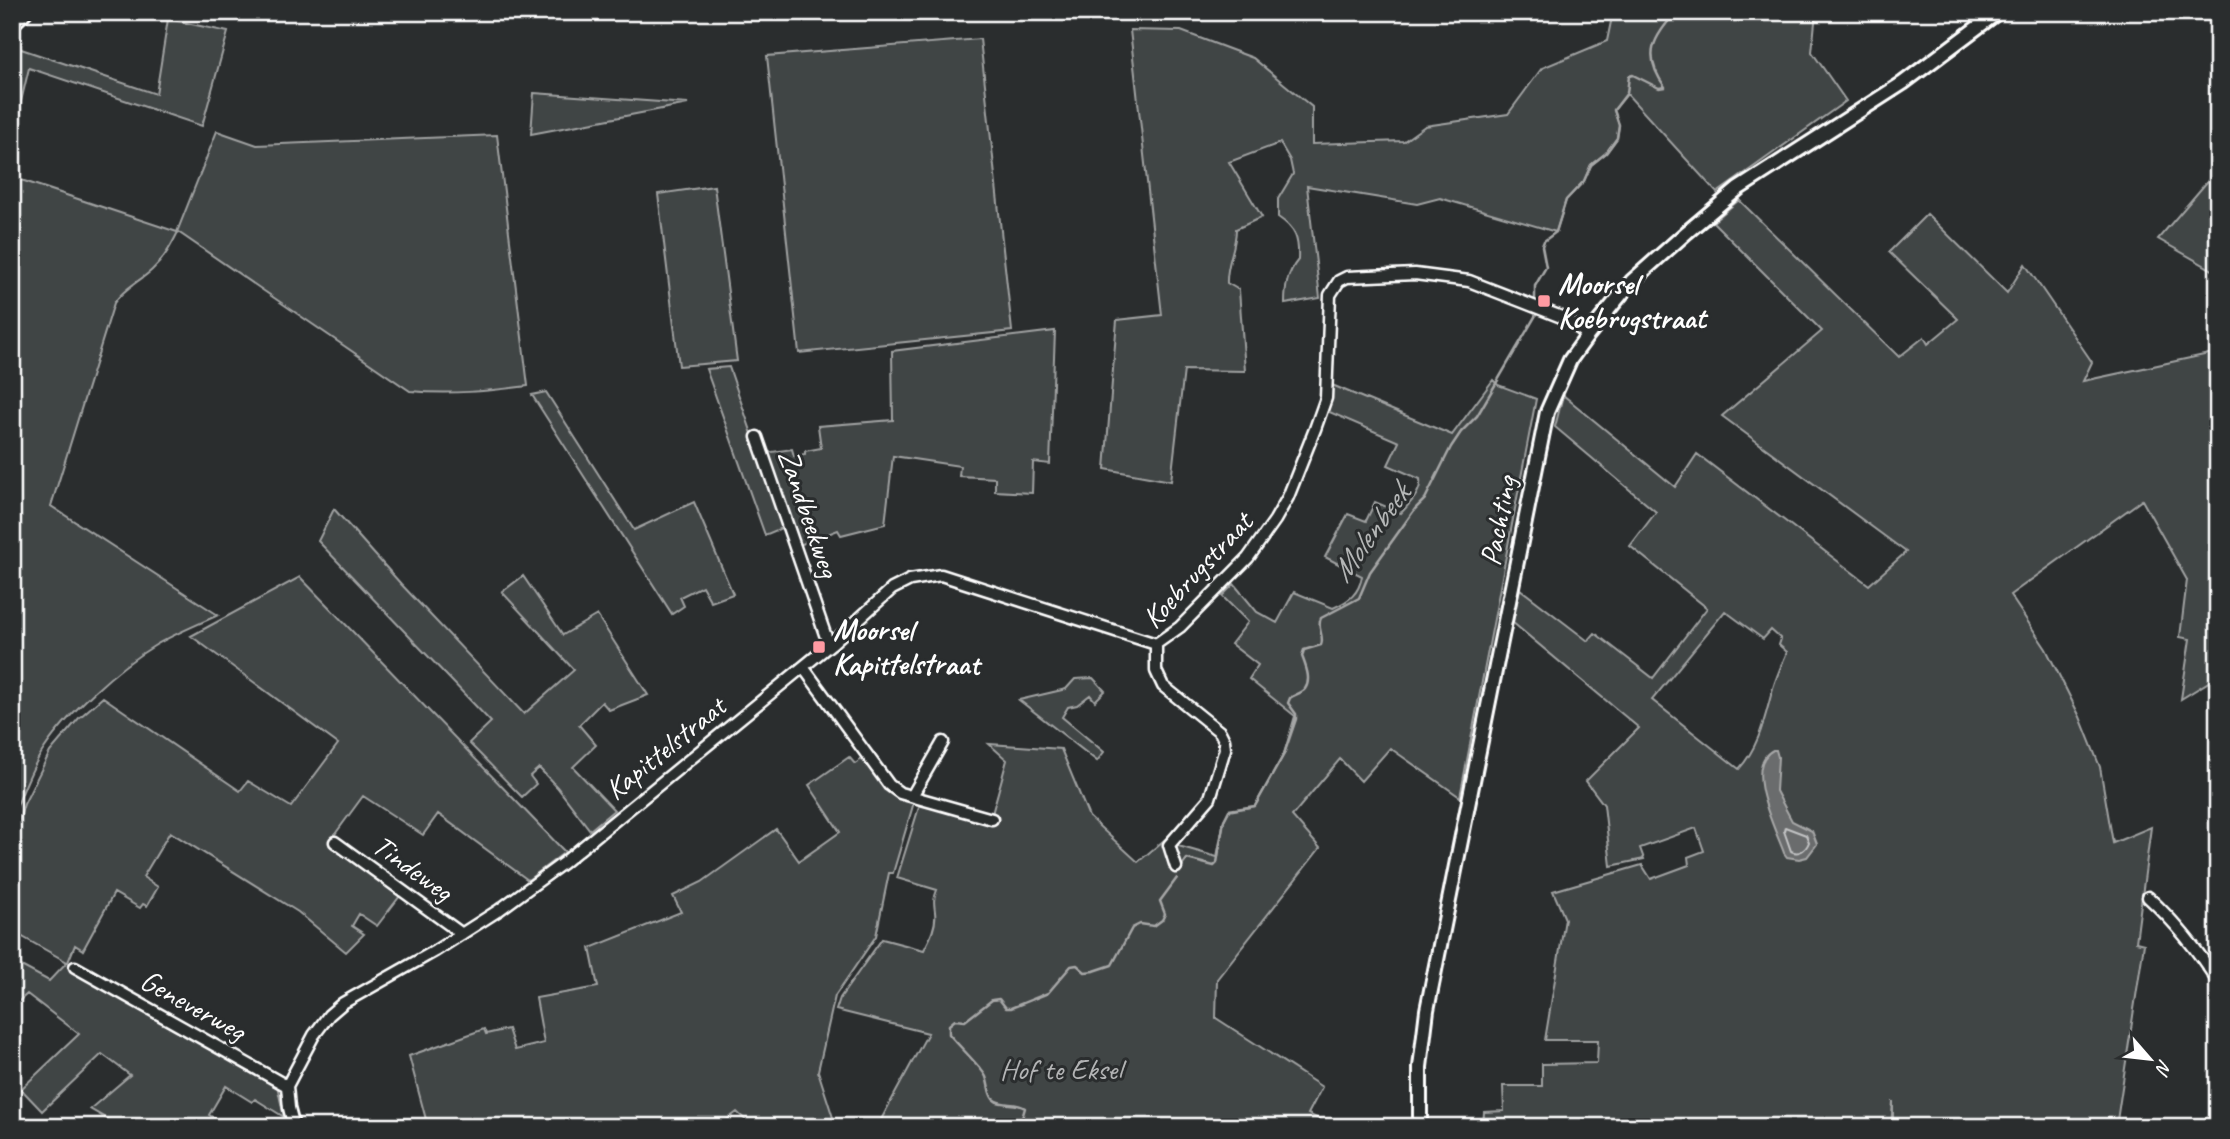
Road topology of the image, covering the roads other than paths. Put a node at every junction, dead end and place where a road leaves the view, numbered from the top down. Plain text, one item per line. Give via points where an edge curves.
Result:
1 (25, 12) edge
2 (1998, 12) edge
3 (12, 24) edge
4 (1588, 335) junction
5 (757, 437) dead end
6 (831, 644) junction
7 (1156, 644) junction
8 (803, 667) junction
9 (943, 742) dead end
10 (912, 796) junction
11 (992, 819) dead end
12 (335, 842) dead end
13 (1176, 867) dead end
14 (2148, 897) dead end
15 (461, 934) junction
16 (75, 967) dead end
17 (2218, 982) edge
18 (287, 1086) junction
19 (294, 1127) edge
20 (1420, 1127) edge

1 - 3 main road
2 - 4 main road, Pachting via 1903,83 1738,189 1632,281
4 - 7 street, Koebrugstraat via 1564,318 1469,281 1415,274 1339,281 1329,302 1326,398 1288,497 1242,565 1180,627
4 - 20 main road, Pachting via 1570,360 1547,412 1427,1010 1420,1067
5 - 6 street, Zandbeekweg
6 - 7 street, Kapittelstraat via 892,589 910,580 941,575
6 - 8 street, Kapittelstraat
7 - 13 street, Koebrugstraat via 1156,671 1163,686 1220,732 1225,749 1210,797 1169,845
8 - 10 street via 889,785
8 - 15 street, Kapittelstraat via 572,856
9 - 10 street
10 - 11 street
12 - 15 street, Tindeweg
14 - 17 street
15 - 18 street, Kapittelstraat via 329,1015
16 - 18 street, Geneverweg
18 - 19 street

